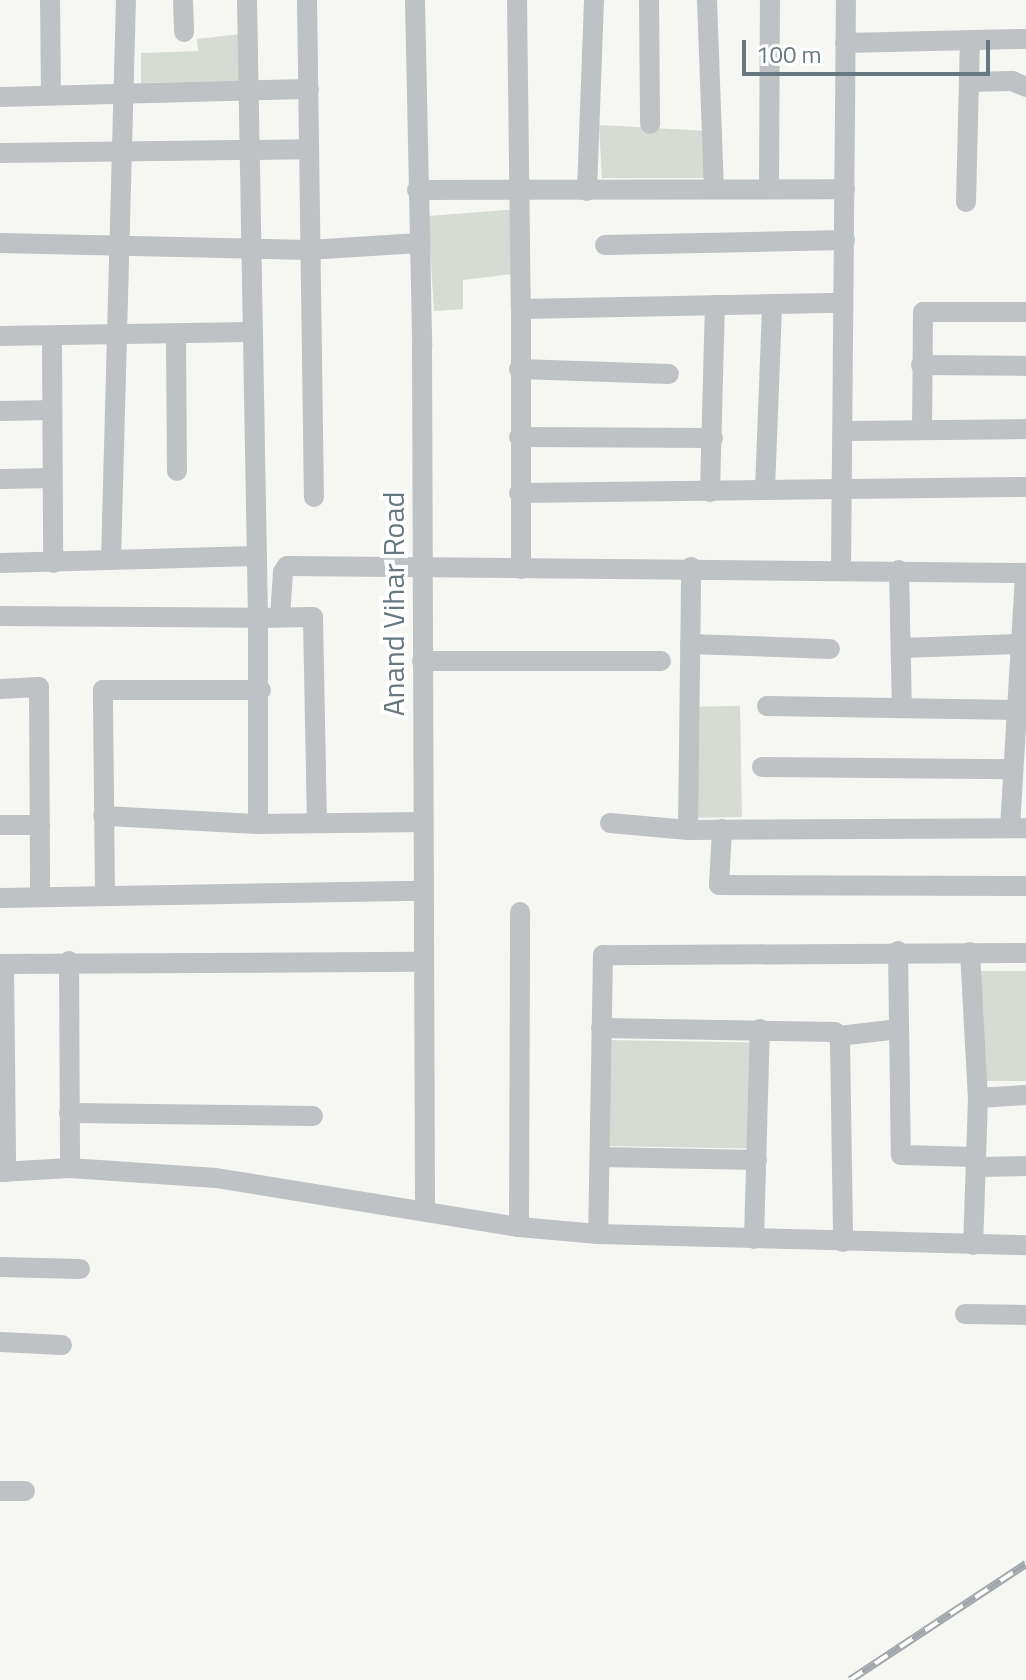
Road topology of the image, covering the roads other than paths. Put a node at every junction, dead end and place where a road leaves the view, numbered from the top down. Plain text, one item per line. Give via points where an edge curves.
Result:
1 (50, 0) edge
2 (126, 0) edge
3 (183, 0) edge
4 (247, 0) edge
5 (307, 0) edge
6 (415, 0) edge
7 (517, 0) edge
8 (594, 0) edge
9 (649, 0) edge
10 (707, 0) edge
11 (770, 0) edge
12 (846, 0) edge
13 (184, 32) dead end
14 (1026, 39) edge
15 (970, 40) junction
16 (845, 43) junction
17 (969, 82) junction
18 (1026, 87) edge
19 (309, 89) junction
20 (251, 90) junction
21 (126, 94) junction
22 (51, 95) junction
23 (0, 97) edge
24 (650, 124) dead end
25 (309, 149) junction
26 (250, 151) junction
27 (0, 153) edge
28 (122, 153) junction
29 (769, 185) junction
30 (714, 189) junction
31 (845, 189) junction
32 (417, 190) junction
33 (587, 191) junction
34 (521, 193) junction
35 (966, 202) dead end
36 (845, 240) junction
37 (116, 242) junction
38 (0, 243) edge
39 (419, 243) junction
40 (605, 245) dead end
41 (250, 246) junction
42 (308, 250) junction
43 (843, 303) junction
44 (772, 304) junction
45 (715, 305) junction
46 (521, 309) junction
47 (1026, 312) edge
48 (249, 332) junction
49 (176, 334) junction
50 (117, 335) junction
51 (0, 336) edge
52 (52, 337) junction
53 (921, 365) junction
54 (1026, 366) edge
55 (519, 369) junction
56 (669, 374) dead end
57 (51, 410) junction
58 (0, 411) edge
59 (1026, 429) edge
60 (922, 430) junction
61 (844, 431) junction
62 (519, 437) junction
63 (713, 438) junction
64 (177, 471) dead end
65 (52, 478) junction
66 (0, 479) edge
67 (1026, 487) edge
68 (765, 490) junction
69 (710, 492) junction
70 (842, 492) junction
71 (519, 493) junction
72 (314, 497) dead end
73 (255, 556) junction
74 (111, 560) junction
75 (0, 563) edge
76 (53, 563) junction
77 (691, 567) junction
78 (423, 569) junction
79 (521, 569) junction
80 (841, 569) junction
81 (899, 570) junction
82 (1025, 573) edge
83 (0, 616) edge
84 (280, 617) junction
85 (258, 618) junction
86 (690, 644) junction
87 (1021, 644) junction
88 (901, 648) junction
89 (830, 649) dead end
90 (422, 661) junction
91 (661, 661) dead end
92 (0, 689) edge
93 (261, 690) junction
94 (767, 706) dead end
95 (902, 708) junction
96 (1017, 710) junction
97 (762, 767) dead end
98 (1013, 769) junction
99 (103, 816) junction
100 (423, 822) junction
101 (317, 823) junction
102 (610, 823) dead end
103 (258, 824) junction
104 (0, 825) edge
105 (40, 825) junction
106 (1018, 828) edge
107 (722, 829) junction
108 (688, 830) junction
109 (1026, 886) edge
110 (422, 891) junction
111 (105, 894) junction
112 (40, 896) junction
113 (0, 898) edge
114 (520, 912) dead end
115 (898, 951) junction
116 (970, 952) junction
117 (1026, 953) edge
118 (69, 961) junction
119 (421, 962) junction
120 (2, 964) edge
121 (601, 1028) junction
122 (760, 1029) junction
123 (899, 1029) junction
124 (839, 1036) junction
125 (1026, 1095) edge
126 (978, 1098) junction
127 (69, 1113) junction
128 (313, 1116) dead end
129 (601, 1157) junction
130 (757, 1160) junction
131 (976, 1162) junction
132 (1026, 1166) edge
133 (70, 1168) junction
134 (3, 1172) edge
135 (425, 1209) junction
136 (519, 1227) junction
137 (598, 1234) junction
138 (754, 1239) junction
139 (843, 1242) junction
140 (973, 1245) junction
141 (1026, 1245) edge
142 (0, 1267) edge
143 (80, 1269) dead end
144 (965, 1314) dead end
145 (1026, 1315) edge
146 (0, 1342) edge
147 (62, 1345) dead end
148 (0, 1491) edge
149 (25, 1491) dead end

1 - 22 street
2 - 21 street
3 - 13 street
4 - 20 street
5 - 19 street
6 - 32 street, Anand Vihar Road
7 - 34 street
8 - 33 street
9 - 24 street
10 - 30 street
11 - 29 street
12 - 16 street
14 - 15 street
15 - 16 street
15 - 17 street
16 - 31 street
17 - 18 street via 1012,81
17 - 35 street
19 - 20 street
19 - 25 street
20 - 21 street
20 - 26 street
21 - 22 street
21 - 28 street
22 - 23 street
25 - 26 street
25 - 42 street
26 - 28 street
26 - 41 street
27 - 28 street
28 - 37 street
29 - 30 street
29 - 31 street
30 - 33 street
31 - 36 street
32 - 34 street
32 - 39 street, Anand Vihar Road
33 - 34 street
34 - 46 street
36 - 40 street
36 - 43 street
37 - 38 street
37 - 41 street
37 - 50 street
39 - 42 street
39 - 78 street, Anand Vihar Road
41 - 42 street
41 - 48 street
42 - 72 street
43 - 44 street
43 - 61 street
44 - 45 street
44 - 68 street
45 - 46 street
45 - 63 street
46 - 55 street
47 - 53 street via 923,312
48 - 49 street
48 - 73 street
49 - 50 street
49 - 64 street
50 - 52 street
50 - 74 street
51 - 52 street
52 - 57 street
53 - 54 street
53 - 60 street
55 - 56 street
55 - 62 street
57 - 58 street
57 - 65 street
59 - 60 street
60 - 61 street
61 - 70 street
62 - 63 street
62 - 71 street
63 - 69 street
65 - 66 street
65 - 76 street
67 - 70 street
68 - 69 street
68 - 70 street
69 - 71 street
70 - 80 street
71 - 79 street
73 - 74 street
73 - 85 street
74 - 76 street
75 - 76 street
77 - 79 street
77 - 80 street
77 - 86 street
78 - 79 street
78 - 84 street via 287,566
78 - 90 street, Anand Vihar Road
80 - 81 street
81 - 82 street
81 - 88 street
82 - 87 street
83 - 85 street
84 - 85 street
84 - 101 street via 313,617
85 - 93 street
86 - 89 street
86 - 108 street
87 - 88 street
87 - 96 street
88 - 95 street
90 - 91 street
90 - 100 street, Anand Vihar Road
92 - 105 street via 39,687
93 - 99 street via 103,690
93 - 103 street
94 - 95 street
95 - 96 street
96 - 98 street
97 - 98 street
98 - 106 street
99 - 103 street
99 - 111 street
100 - 101 street
100 - 110 street, Anand Vihar Road
101 - 103 street
102 - 108 street
104 - 105 street
105 - 112 street
106 - 107 street
107 - 108 street
107 - 109 street via 719,885
110 - 111 street
110 - 119 street, Anand Vihar Road
111 - 112 street
112 - 113 street
114 - 136 street
115 - 116 street
115 - 121 street via 603,955
115 - 123 street
116 - 117 street
116 - 126 street
118 - 119 street
118 - 120 street
118 - 127 street
119 - 135 street, Anand Vihar Road
120 - 134 street
121 - 122 street
121 - 129 street
122 - 124 street via 828,1030
122 - 130 street
123 - 124 street
123 - 131 street via 901,1155
124 - 139 street
125 - 126 street
126 - 131 street
127 - 128 street
127 - 133 street
129 - 130 street
129 - 137 street
130 - 138 street
131 - 132 street
131 - 140 street
133 - 134 street
133 - 135 street via 216,1178
135 - 136 street
136 - 137 street
137 - 138 street
138 - 139 street
139 - 140 street
140 - 141 street
142 - 143 street
144 - 145 street
146 - 147 street
148 - 149 street

